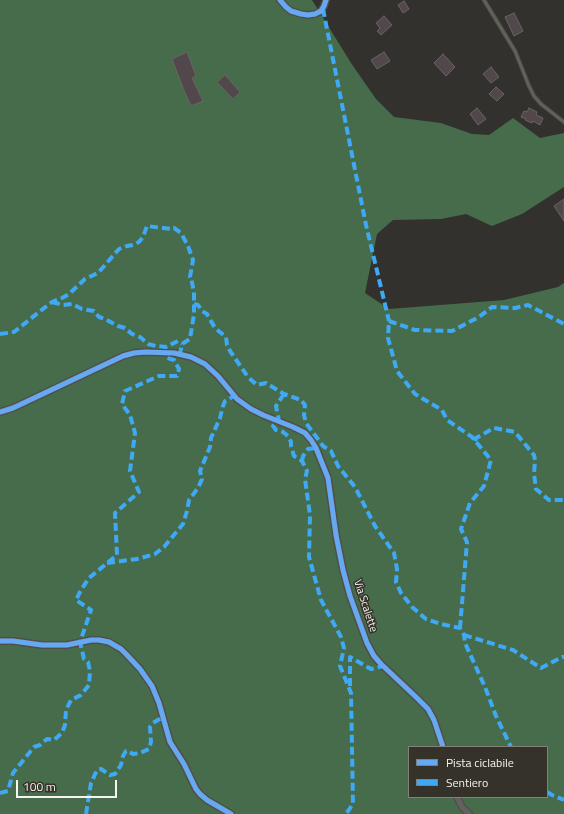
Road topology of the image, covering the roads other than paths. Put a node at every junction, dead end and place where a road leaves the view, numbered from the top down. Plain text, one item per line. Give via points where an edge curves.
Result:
1 (280, 0) edge
2 (326, 0) edge
3 (484, 0) edge
4 (564, 122) edge
5 (0, 412) edge
6 (0, 641) edge
7 (443, 746) edge
8 (458, 798) edge
9 (231, 814) edge
10 (469, 814) edge

1 - 2 street via 291,11 308,15 321,11
3 - 4 lane via 508,37 534,96
5 - 7 street, Via Scalette via 123,356 145,352 174,353 202,362 251,409 300,430 316,448 329,482 345,579 371,652 428,709
6 - 9 street via 56,645 99,640 121,649 152,686 170,742 198,792
8 - 10 street

